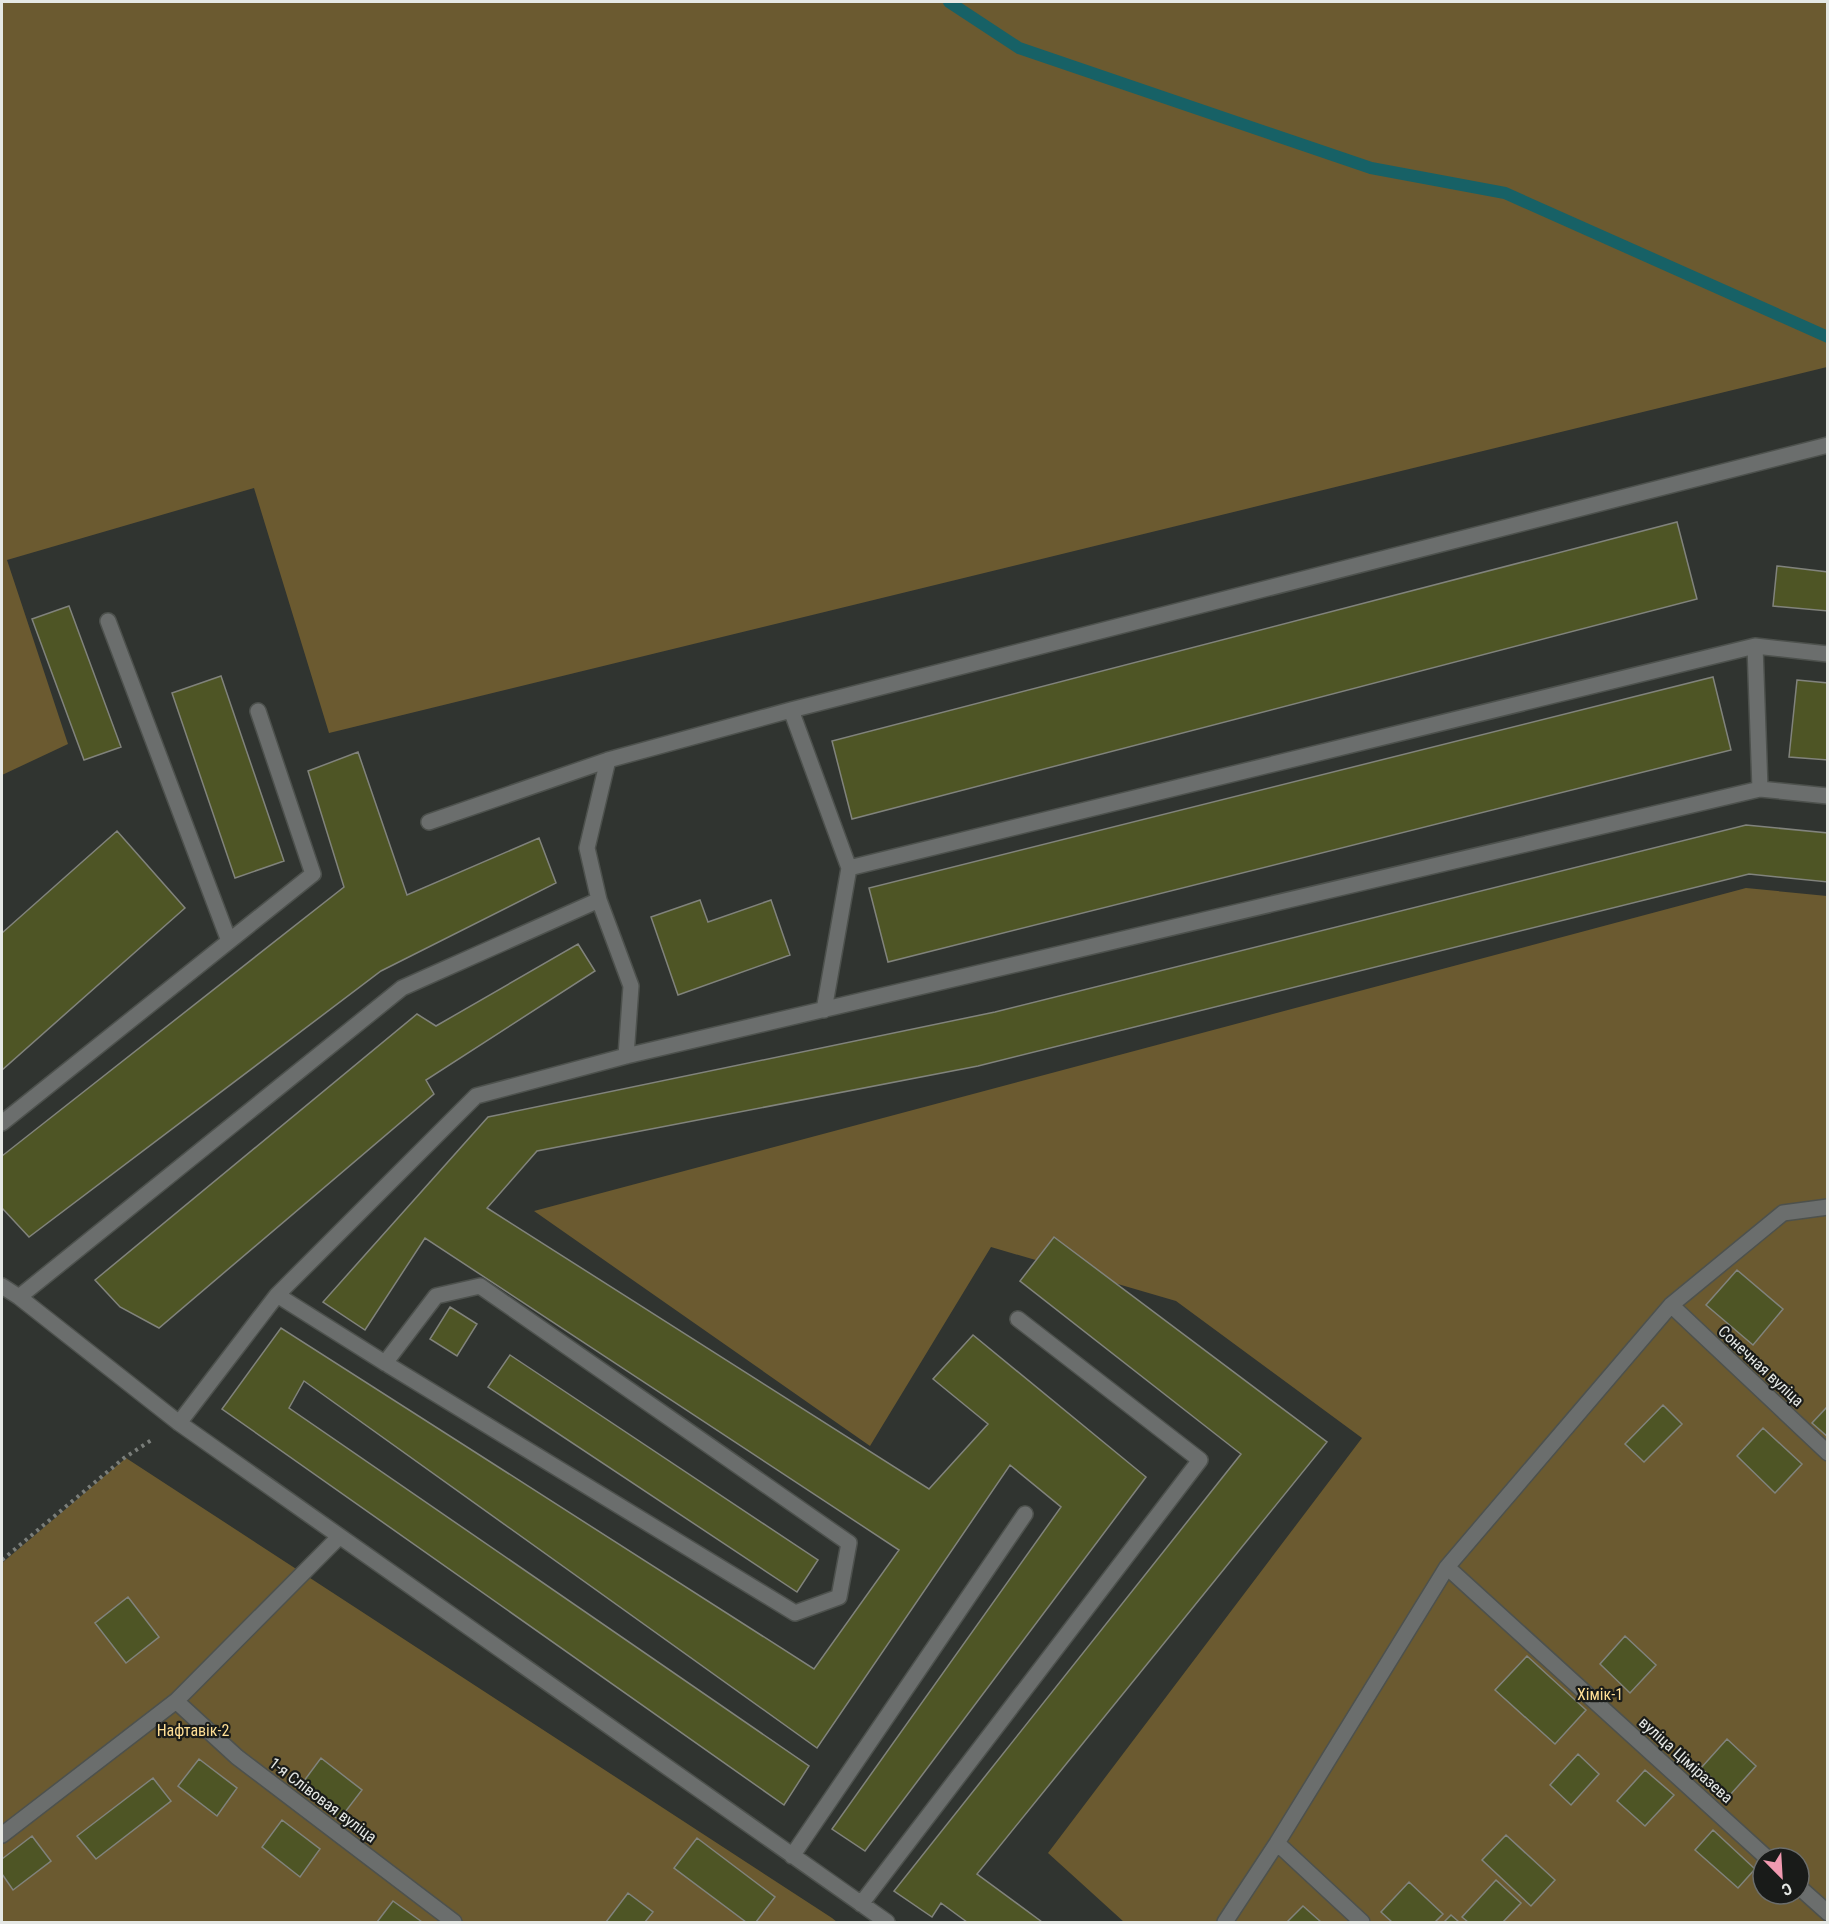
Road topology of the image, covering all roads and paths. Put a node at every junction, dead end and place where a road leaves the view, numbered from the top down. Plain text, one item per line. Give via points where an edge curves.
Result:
1 (1827, 445) edge
2 (108, 621) dead end
3 (1755, 646) junction
4 (1827, 654) edge
5 (791, 710) junction
6 (258, 711) dead end
7 (608, 760) junction
8 (1760, 789) junction
9 (1827, 796) edge
10 (429, 822) dead end
11 (849, 868) junction
12 (599, 900) junction
13 (229, 940) junction
14 (824, 1010) junction
15 (626, 1056) junction
16 (2, 1123) edge
17 (1827, 1207) edge
18 (2, 1286) edge
19 (277, 1295) junction
20 (19, 1297) junction
21 (1671, 1305) junction
22 (1018, 1319) dead end
23 (385, 1363) junction
24 (179, 1423) junction
25 (1827, 1453) edge
26 (1025, 1514) dead end
27 (339, 1538) junction
28 (2, 1560) edge
29 (1448, 1567) junction
30 (176, 1701) junction
31 (2, 1835) edge
32 (1277, 1844) junction
33 (1754, 1846) edge
34 (792, 1856) junction
35 (1811, 1898) edge
36 (861, 1905) junction
37 (1827, 1913) edge
38 (454, 1923) edge
39 (887, 1923) edge
40 (1225, 1923) edge
41 (1362, 1923) edge

1 - 5 street
2 - 13 street
3 - 4 street
3 - 8 street
3 - 11 street
5 - 7 street
5 - 11 street
6 - 13 street via 313,874
7 - 10 street
7 - 12 street via 587,848
8 - 9 street
8 - 14 street
11 - 14 street
12 - 15 street via 631,986
12 - 20 street via 402,988
13 - 16 street
14 - 15 street
15 - 19 street via 476,1096
17 - 21 street via 1783,1213
18 - 20 street
19 - 23 street
19 - 24 street
20 - 24 street
21 - 25 street, Сонечная вуліца
21 - 29 street
22 - 36 street via 1200,1460
23 - 23 street via 795,1613 839,1597 849,1544 480,1286 436,1296
24 - 27 street
24 - 28 path via 124,1458
26 - 34 street
27 - 30 street
27 - 34 street
29 - 32 street
29 - 33 street, вуліца Ціміразева
30 - 31 street
30 - 38 street, 1-я Слівовая вуліца via 237,1757
32 - 40 street
32 - 41 street
34 - 36 street
35 - 37 street
36 - 39 street

